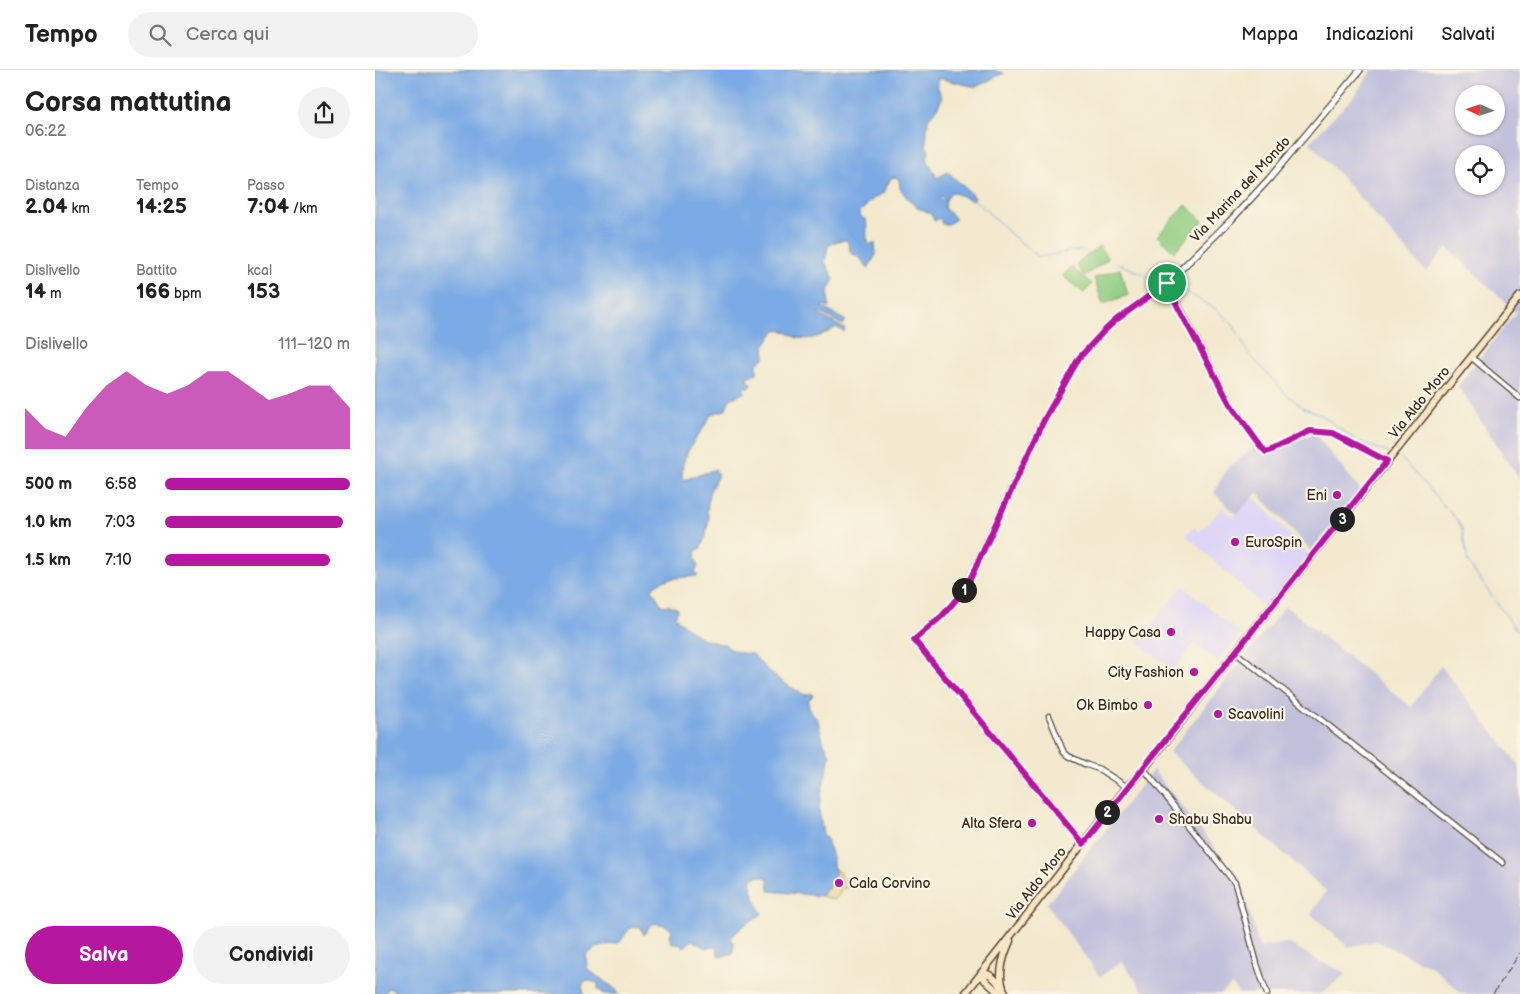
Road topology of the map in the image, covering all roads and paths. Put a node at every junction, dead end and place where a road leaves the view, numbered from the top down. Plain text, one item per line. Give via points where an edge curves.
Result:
1 (1360, 70) edge
2 (1167, 283) junction
3 (1520, 296) edge
4 (1471, 357) junction
5 (1520, 398) edge
6 (1387, 461) junction
7 (1235, 652) junction
8 (1049, 716) dead end
9 (1143, 769) junction
10 (1127, 787) junction
11 (1083, 844) junction
12 (1503, 863) dead end
13 (1015, 931) junction
14 (981, 973) junction
15 (1003, 993) edge
16 (965, 994) edge
17 (1267, 994) edge

1 - 2 street, Via Marina del Mondo via 1269,178
2 - 6 street via 1230,404 1266,452 1310,431 1333,433
2 - 11 street, Via Marina del Mondo via 1109,326 1079,358 1044,420 966,588 942,616 914,640
3 - 4 main road, Via Aldo Moro
4 - 5 street
4 - 6 main road, Via Aldo Moro
6 - 7 main road, Via Aldo Moro
7 - 9 main road, Via Aldo Moro
7 - 12 street
8 - 10 street via 1068,756 1099,769
9 - 10 main road, Via Aldo Moro
9 - 17 street via 1235,883
10 - 11 main road, Via Aldo Moro
11 - 13 main road, Via Aldo Moro
13 - 14 main road, Via Aldo Moro
13 - 15 main road via 1002,961
14 - 15 main road via 992,976
14 - 16 main road, Via Aldo Moro

